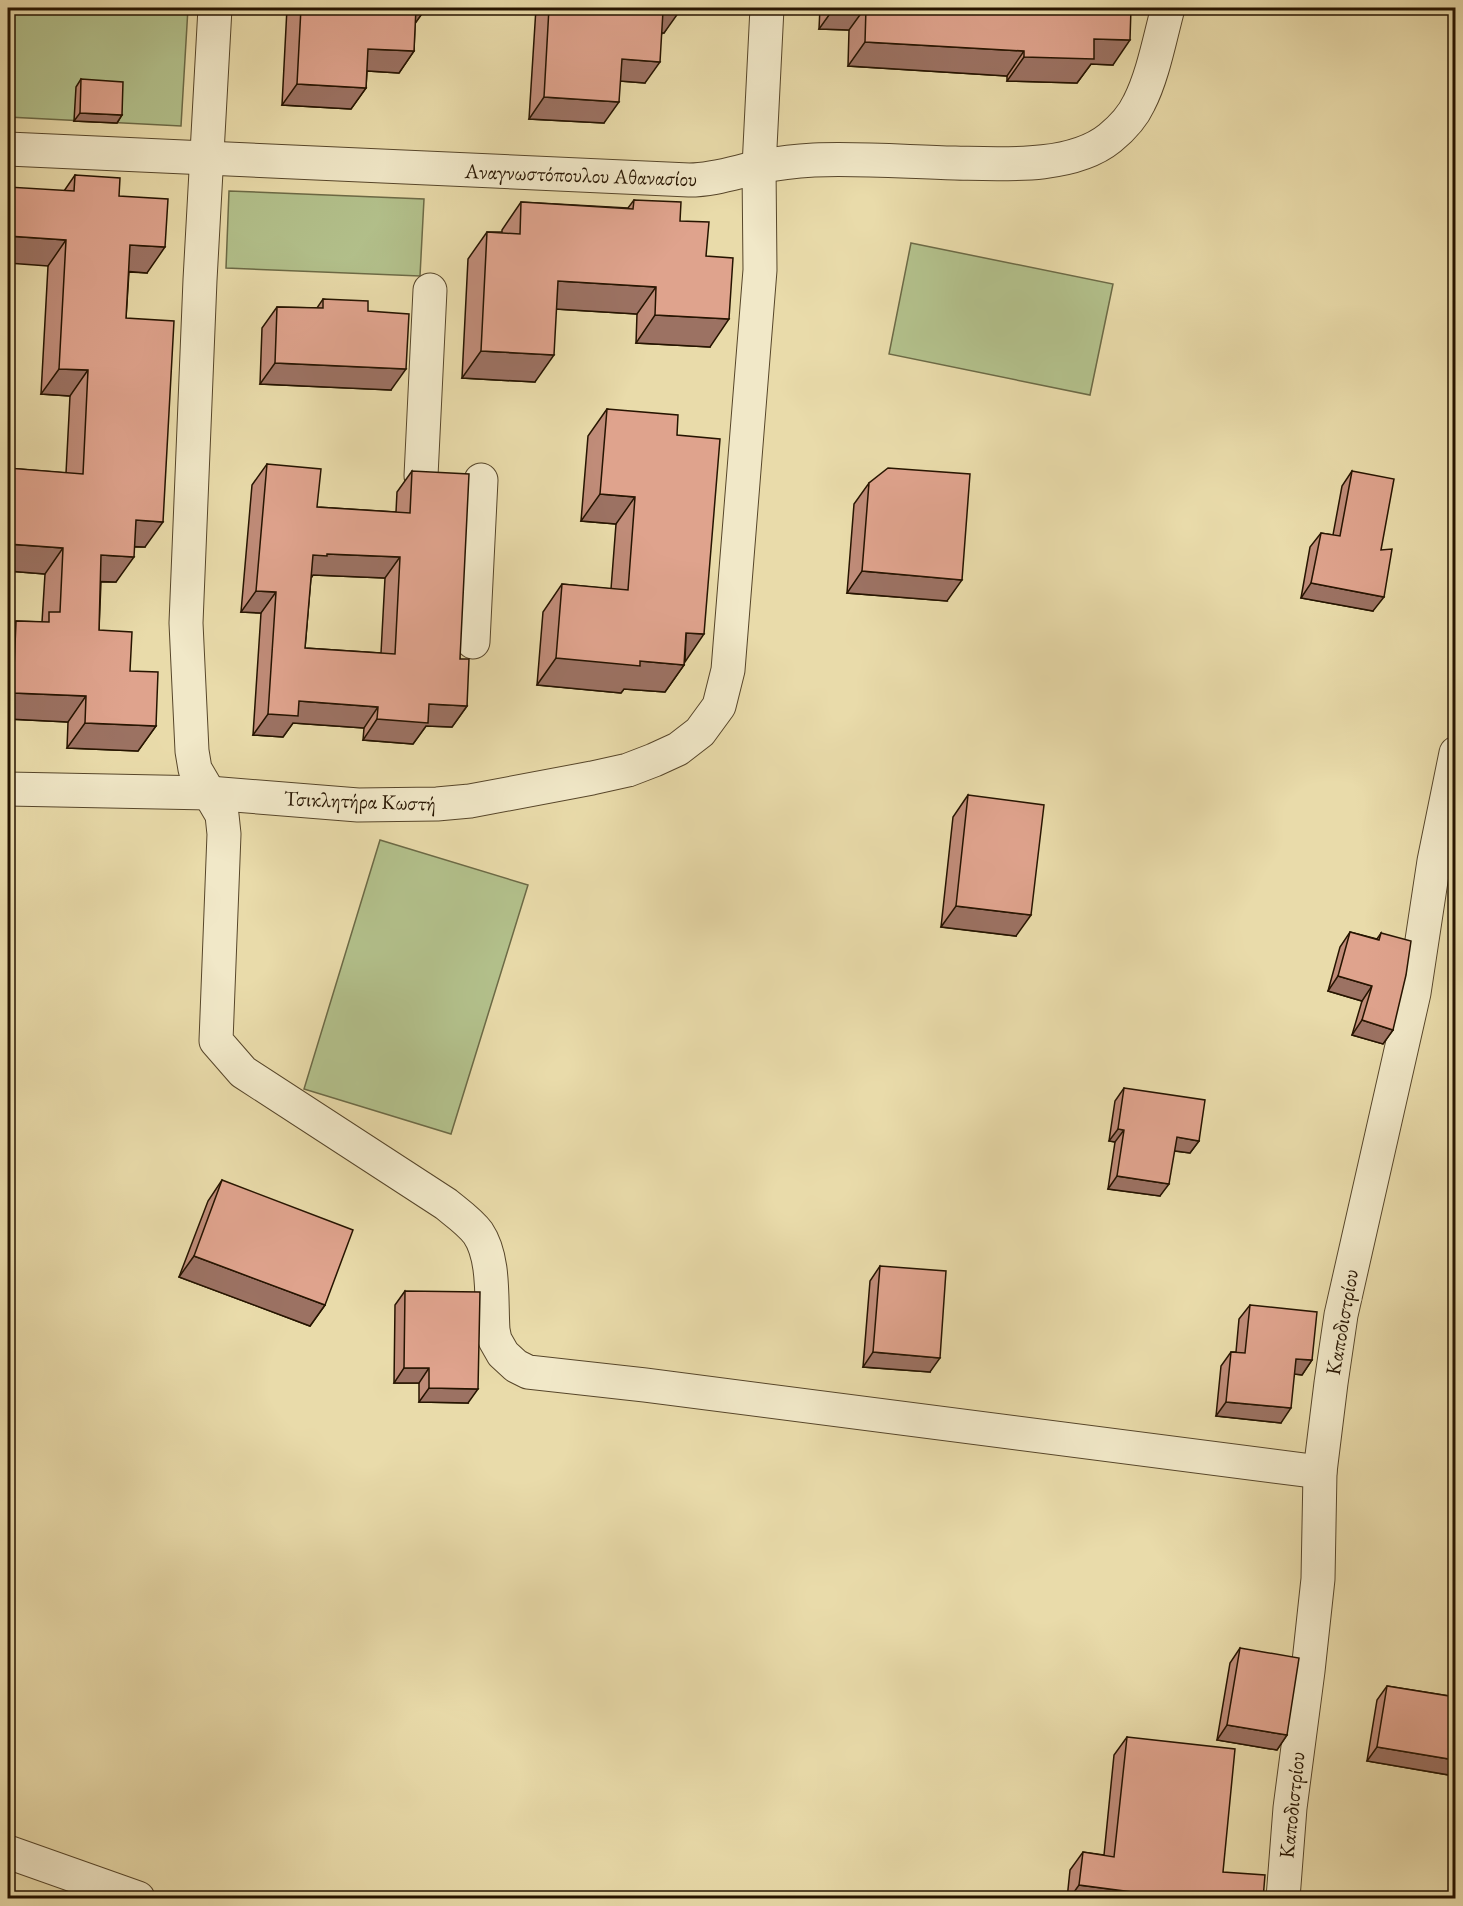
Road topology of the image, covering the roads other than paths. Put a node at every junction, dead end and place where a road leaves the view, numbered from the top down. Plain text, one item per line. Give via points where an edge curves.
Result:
1 (215, 8) edge
2 (768, 8) edge
3 (1168, 8) edge
4 (8, 149) edge
5 (206, 159) junction
6 (759, 167) junction
7 (430, 290) dead end
8 (421, 476) edge
9 (481, 480) dead end
10 (473, 642) dead end
11 (1455, 753) edge
12 (8, 789) edge
13 (209, 793) junction
14 (1320, 1472) junction
15 (8, 1852) edge
16 (138, 1899) edge
17 (1283, 1899) edge

1 - 5 street
2 - 6 street, Τσικλητήρα Κωστή
3 - 6 street, Αναγνωστόπουλου Αθανασίου via 1139,105 1109,139 1090,150 1029,162 817,160
4 - 5 street, Αναγνωστόπουλου Αθανασίου
5 - 6 street, Αναγνωστόπουλου Αθανασίου via 689,180 708,180
5 - 13 street via 186,623 192,751 195,769
6 - 13 street, Τσικλητήρα Κωστή via 760,270 728,670 718,706 700,732 678,749 628,770 470,801 358,805
7 - 8 street
9 - 10 street
11 - 14 street, Καποδιστρίου via 1414,993 1341,1315
12 - 13 street, Τσικλητήρα Κωστή
13 - 14 street via 222,815 224,834 216,1041 243,1072 446,1204 476,1231 489,1258 495,1340 516,1366 528,1372
14 - 17 street, Καποδιστρίου via 1318,1579
15 - 16 street

